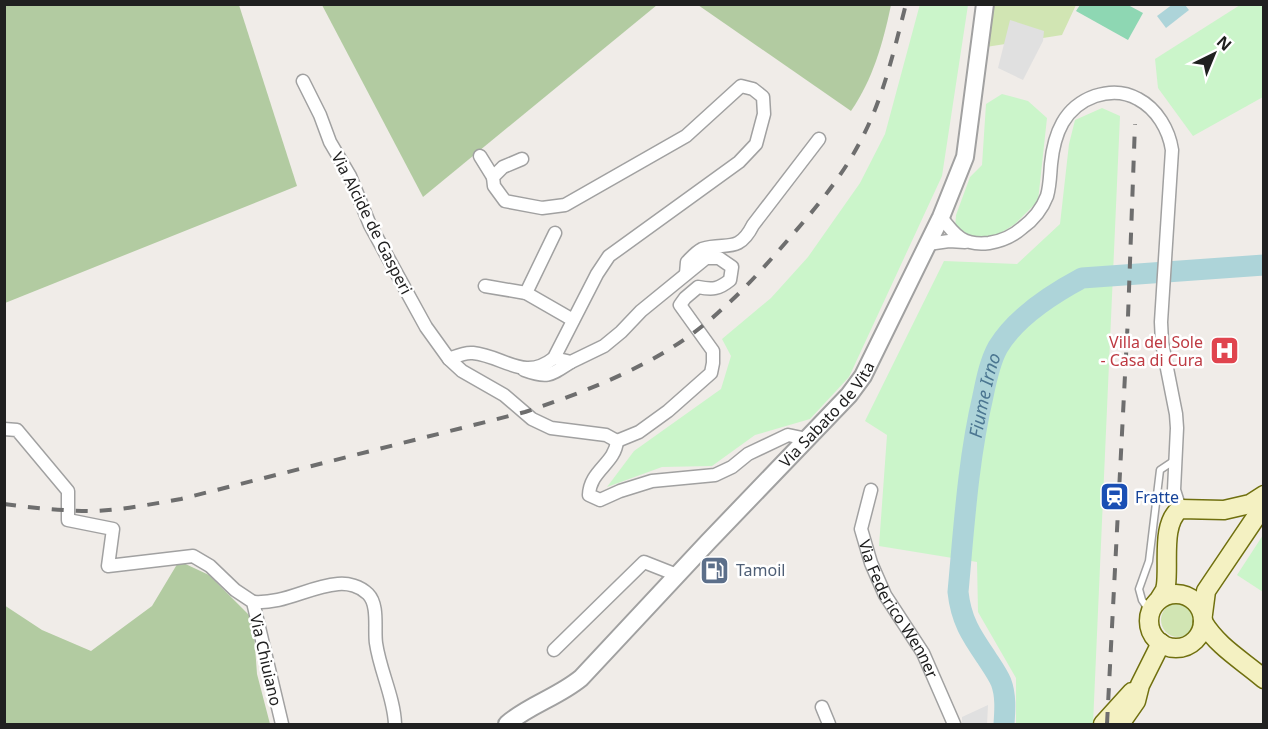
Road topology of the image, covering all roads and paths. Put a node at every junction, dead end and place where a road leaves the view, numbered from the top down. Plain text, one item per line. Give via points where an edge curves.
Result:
1 (985, 4) edge
2 (303, 81) dead end
3 (819, 139) dead end
4 (480, 156) dead end
5 (522, 159) dead end
6 (493, 177) junction
7 (941, 217) junction
8 (555, 233) dead end
9 (966, 242) junction
10 (928, 244) junction
11 (686, 274) junction
12 (485, 286) dead end
13 (526, 293) junction
14 (573, 320) junction
15 (554, 358) junction
16 (449, 359) junction
17 (571, 362) junction
18 (520, 368) junction
19 (4, 429) edge
20 (807, 439) junction
21 (617, 441) junction
22 (1175, 459) junction
23 (871, 490) dead end
24 (1263, 497) edge
25 (1180, 509) junction
26 (1224, 510) junction
27 (677, 575) junction
28 (1215, 577) junction
29 (253, 602) junction
30 (1155, 605) junction
31 (1203, 618) junction
32 (1161, 643) junction
33 (554, 650) dead end
34 (1263, 679) edge
35 (1140, 685) junction
36 (822, 707) dead end
37 (282, 724) edge
38 (395, 724) edge
39 (507, 724) edge
40 (829, 724) edge
41 (954, 724) edge
42 (1103, 724) edge
43 (1120, 724) edge

1 - 7 street, Via Sabato de Vita via 965,157
2 - 16 street, Via Alcide de Gasperi via 370,225 426,327
3 - 11 street via 748,235 735,244 699,250 687,262
4 - 6 street
5 - 6 street via 503,167
6 - 14 street via 494,186 505,201 542,208 565,206 686,136 741,86 764,97 756,144 739,162 609,256
7 - 9 street
7 - 10 street, Via Sabato de Vita
8 - 13 street
9 - 10 street
9 - 22 street via 1000,241 1037,214 1048,194 1057,132 1079,103 1102,93 1123,93 1144,102 1160,118 1170,138 1172,167 1161,322 1176,414
10 - 20 street, Via Sabato de Vita via 863,376
11 - 17 street via 604,346
11 - 21 street via 706,258 719,258 732,267 730,280 721,288 698,287 680,305 713,351 711,373 639,432
12 - 13 street
13 - 14 street
14 - 15 street
15 - 17 street
15 - 18 street via 535,368
16 - 18 street via 473,353
16 - 21 street, Via Alcide de Gasperi via 504,395 532,419 551,428 606,435
17 - 18 street via 550,375 541,376
19 - 29 street, Via Chiuiano via 17,430 68,491 68,520 113,530 108,566 193,556
20 - 21 street via 788,435 715,475 652,481 600,500 589,495 589,484 616,449
20 - 27 street, Via Sabato de Vita
22 - 25 street via 1174,490
22 - 30 lane via 1160,470 1149,561 1139,589 1142,600
23 - 41 street, Via Federico Wenner via 861,529 871,563 885,596 923,653
24 - 26 main road
24 - 28 main road via 1260,511
25 - 26 main road
25 - 30 main road via 1168,523 1166,585
26 - 28 main road via 1238,519 1239,527 1214,571
27 - 33 street via 644,562
27 - 39 street, Via Sabato de Vita via 581,678
28 - 31 main road via 1204,597
29 - 37 street, Via Chiuiano
29 - 38 street via 279,601 305,590 339,584 351,584 368,594 373,603 378,658
30 - 31 main road via 1172,594 1185,595 1196,602
30 - 32 main road via 1150,630
31 - 32 main road via 1198,637 1185,646 1168,647
31 - 34 main road via 1209,632 1227,651
32 - 35 main road
35 - 42 main road
35 - 43 main road via 1136,701
36 - 40 street

